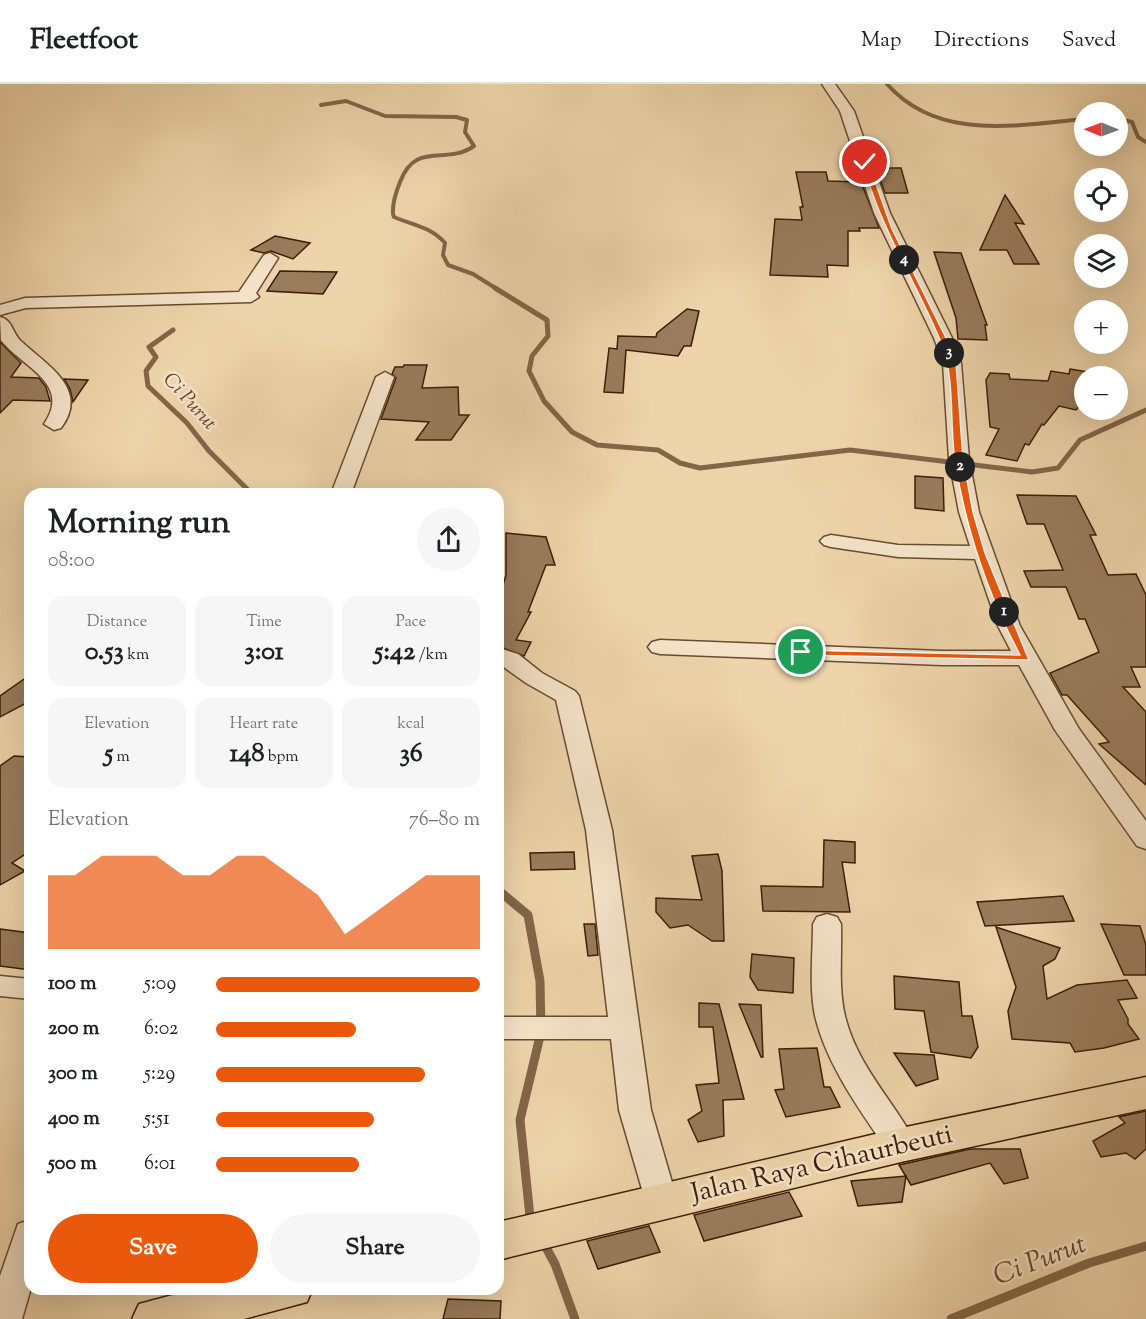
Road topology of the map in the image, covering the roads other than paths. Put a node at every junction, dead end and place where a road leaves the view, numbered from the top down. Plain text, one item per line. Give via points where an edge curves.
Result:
1 (828, 84) edge
2 (270, 258) dead end
3 (0, 310) edge
4 (0, 322) edge
5 (385, 377) dead end
6 (54, 424) dead end
7 (343, 488) edge
8 (831, 541) dead end
9 (981, 553) junction
10 (660, 647) dead end
11 (504, 657) edge
12 (1026, 658) junction
13 (1146, 840) edge
14 (827, 924) dead end
15 (0, 986) edge
16 (24, 988) edge
17 (504, 1028) edge
18 (624, 1028) junction
19 (1146, 1093) edge
20 (901, 1145) junction
21 (662, 1203) junction
22 (508, 1239) edge
23 (24, 1254) edge
24 (260, 1295) edge
25 (4, 1319) edge
26 (156, 1319) edge

1 - 9 street via 847,111 889,229 952,363 959,464
2 - 3 street via 248,298 25,303
4 - 6 street via 12,343 32,357 59,387 61,414
5 - 7 street
8 - 9 street via 898,551
9 - 12 street via 1009,626
10 - 12 street
11 - 18 street via 567,696 599,830
12 - 13 street via 1067,730
14 - 20 street via 829,1002 837,1035 861,1083
15 - 16 street
17 - 18 street
18 - 21 street via 635,1110
19 - 20 highway, Jalan Raya Cihaurbeuti
20 - 21 highway, Jalan Raya Cihaurbeuti
21 - 22 highway, Jalan Raya Cihaurbeuti
23 - 25 street
24 - 26 highway

